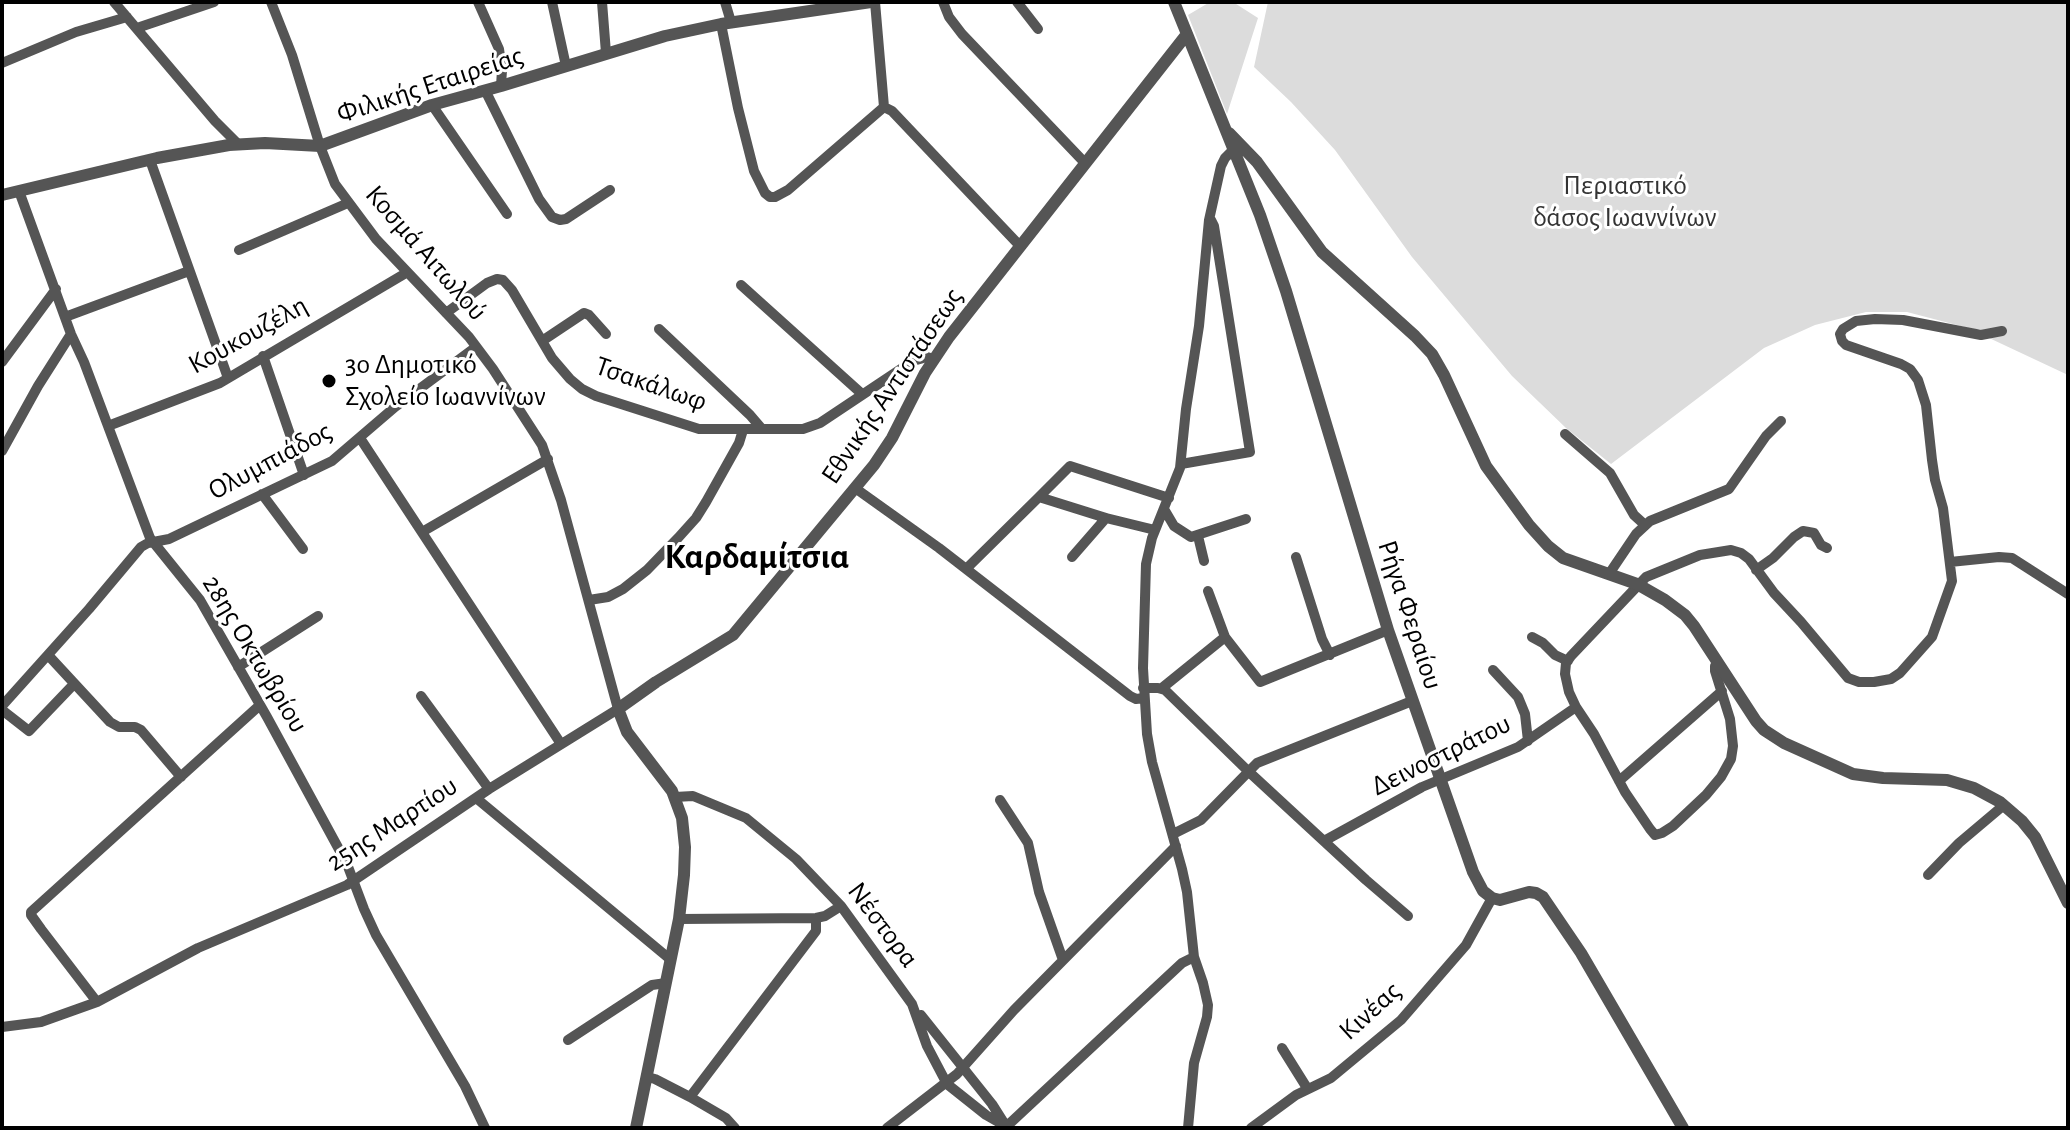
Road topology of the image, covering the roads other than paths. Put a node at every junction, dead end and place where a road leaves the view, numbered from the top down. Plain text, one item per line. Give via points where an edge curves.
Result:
1 (114, 2) edge
2 (214, 2) edge
3 (271, 2) edge
4 (478, 2) edge
5 (552, 2) edge
6 (602, 2) edge
7 (725, 2) edge
8 (873, 2) edge
9 (943, 2) edge
10 (1017, 2) edge
11 (1174, 2) edge
12 (127, 17) junction
13 (726, 23) junction
14 (137, 28) junction
15 (1038, 29) dead end
16 (1187, 34) junction
17 (606, 53) junction
18 (2, 63) edge
19 (566, 66) junction
20 (501, 86) junction
21 (485, 90) junction
22 (432, 105) junction
23 (884, 107) junction
24 (1225, 129) junction
25 (238, 144) junction
26 (320, 146) junction
27 (1234, 149) junction
28 (150, 160) junction
29 (1085, 163) junction
30 (610, 190) dead end
31 (19, 191) junction
32 (2, 195) edge
33 (348, 203) junction
34 (507, 214) dead end
35 (1209, 220) junction
36 (1020, 246) junction
37 (239, 250) dead end
38 (189, 271) junction
39 (406, 273) junction
40 (741, 285) dead end
41 (56, 289) junction
42 (446, 313) junction
43 (65, 317) junction
44 (659, 329) dead end
45 (2002, 331) dead end
46 (71, 334) junction
47 (606, 334) dead end
48 (542, 341) junction
49 (476, 347) junction
50 (263, 356) junction
51 (933, 359) junction
52 (2, 362) edge
53 (228, 378) junction
54 (862, 394) junction
55 (1781, 421) dead end
56 (108, 426) junction
57 (762, 429) junction
58 (743, 430) junction
59 (1565, 434) dead end
60 (360, 438) junction
61 (2, 451) edge
62 (548, 459) junction
63 (1181, 464) junction
64 (304, 475) junction
65 (855, 488) junction
66 (262, 494) junction
67 (1039, 497) junction
68 (1169, 498) junction
69 (1164, 509) junction
70 (1106, 518) junction
71 (1246, 519) dead end
72 (1645, 525) junction
73 (1155, 530) junction
74 (422, 532) junction
75 (1198, 536) junction
76 (152, 542) junction
77 (1827, 548) dead end
78 (303, 549) dead end
79 (1072, 557) dead end
80 (1296, 557) dead end
81 (1204, 561) dead end
82 (1950, 562) junction
83 (966, 569) junction
84 (1756, 570) junction
85 (1609, 574) junction
86 (1637, 584) junction
87 (1208, 591) dead end
88 (2068, 594) edge
89 (589, 600) junction
90 (318, 616) dead end
91 (1388, 630) junction
92 (1225, 637) junction
93 (1532, 637) dead end
94 (48, 655) junction
95 (1330, 655) junction
96 (1567, 662) junction
97 (1718, 663) junction
98 (238, 667) junction
99 (1493, 670) dead end
100 (74, 684) junction
101 (1162, 688) junction
102 (1722, 691) junction
103 (1143, 693) junction
104 (421, 696) dead end
105 (1412, 701) junction
106 (260, 705) junction
107 (1576, 707) junction
108 (2, 708) edge
109 (618, 709) junction
110 (1528, 741) junction
111 (561, 744) junction
112 (1248, 771) junction
113 (181, 777) junction
114 (1440, 779) junction
115 (1619, 781) junction
116 (489, 789) junction
117 (675, 797) junction
118 (476, 798) junction
119 (1000, 800) dead end
120 (2004, 805) junction
121 (1175, 840) junction
122 (1324, 841) junction
123 (1928, 875) dead end
124 (354, 881) junction
125 (1492, 898) junction
126 (2068, 903) edge
127 (841, 906) junction
128 (1408, 916) dead end
129 (816, 918) junction
130 (679, 919) junction
131 (1194, 957) junction
132 (671, 960) junction
133 (1063, 960) junction
134 (666, 983) junction
135 (97, 1002) junction
136 (912, 1004) junction
137 (2, 1027) edge
138 (568, 1040) dead end
139 (1282, 1048) dead end
140 (962, 1069) junction
141 (647, 1077) junction
142 (947, 1084) junction
143 (1307, 1088) junction
144 (690, 1097) junction
145 (1007, 1126) edge
146 (485, 1128) edge
147 (636, 1128) edge
148 (735, 1128) edge
149 (887, 1128) edge
150 (1188, 1128) edge
151 (1251, 1128) edge
152 (1683, 1128) edge

1 - 12 street
2 - 14 street
3 - 26 street, Κοσμά Αιτωλού
4 - 20 street via 499,49
5 - 19 street
6 - 17 street
7 - 13 street
8 - 13 street, Φιλικής Εταιρείας
8 - 23 street
9 - 29 street via 962,34
10 - 15 street
11 - 16 street
12 - 14 street
12 - 18 street
13 - 17 street, Φιλικής Εταιρείας
13 - 23 street via 750,158 770,197 788,190
14 - 25 street
16 - 24 street, Ρήγα Φεραίου
16 - 29 street, Εθνικής Αντιστάσεως
17 - 19 street, Φιλικής Εταιρείας
19 - 20 street, Φιλικής Εταιρείας
20 - 21 street, Φιλικής Εταιρείας
21 - 22 street, Φιλικής Εταιρείας
21 - 30 street via 552,217 566,219
22 - 26 street, Φιλικής Εταιρείας
22 - 34 street
23 - 36 street
24 - 27 street, Ρήγα Φεραίου
24 - 85 street via 1257,162 1322,252 1432,354 1486,466 1529,525 1558,554
25 - 26 street, Φιλικής Εταιρείας
25 - 28 street, Φιλικής Εταιρείας
26 - 33 street, Κοσμά Αιτωλού
27 - 35 street via 1221,166
27 - 91 street, Ρήγα Φεραίου via 1286,291
28 - 31 street, Φιλικής Εταιρείας
28 - 38 street
29 - 36 street, Εθνικής Αντιστάσεως
31 - 32 street, Φιλικής Εταιρείας
31 - 41 street, 28ης Οκτωβρίου
33 - 37 street
33 - 39 street, Κοσμά Αιτωλού
35 - 63 street
35 - 63 street via 1250,452
36 - 51 street, Εθνικής Αντιστάσεως
38 - 43 street
38 - 53 street
39 - 42 street, Κοσμά Αιτωλού
39 - 50 street, Κουκουζέλη
40 - 54 street
41 - 43 street, 28ης Οκτωβρίου
41 - 52 street
42 - 48 street, Τσακάλωφ via 500,279
42 - 49 street, Κοσμά Αιτωλού
43 - 46 street, 28ης Οκτωβρίου
44 - 57 street
45 - 82 street via 1981,335 1875,319 1856,321 1840,334 1846,345 1901,364 1918,380
46 - 56 street, 28ης Οκτωβρίου
46 - 61 street
47 - 48 street via 584,313
48 - 58 street, Τσακάλωφ via 570,379 590,394 694,429
49 - 60 street, Ολυμπιάδος
49 - 62 street, Κοσμά Αιτωλού
50 - 53 street, Κουκουζέλη
50 - 64 street
51 - 54 street, Τσακάλωφ via 913,361
51 - 65 street, Εθνικής Αντιστάσεως via 892,438
53 - 56 street, Κουκουζέλη
54 - 57 street, Τσακάλωφ via 811,427
55 - 72 street via 1729,489
56 - 76 street, 28ης Οκτωβρίου
57 - 58 street, Τσακάλωφ
58 - 89 street via 706,502 678,538 623,589
59 - 72 street via 1610,473
60 - 64 street, Ολυμπιάδος
60 - 74 street
62 - 74 street
62 - 89 street, Κοσμά Αιτωλού
63 - 68 street
64 - 66 street, Ολυμπιάδος
65 - 83 street
65 - 109 street, Εθνικής Αντιστάσεως via 733,635
66 - 76 street, Ολυμπιάδος via 169,539
66 - 78 street
67 - 68 street via 1070,466
67 - 70 street
67 - 83 street
68 - 69 street
69 - 73 street
69 - 75 street via 1176,528
70 - 73 street
70 - 79 street
71 - 75 street
72 - 85 street
73 - 103 street via 1146,564
74 - 111 street
75 - 81 street
76 - 94 street via 138,550
76 - 98 street, 28ης Οκτωβρίου via 200,600
77 - 84 street via 1814,533 1803,531
80 - 95 street
82 - 84 street via 1952,581 1932,637 1900,673 1874,682 1846,676
82 - 88 street via 2012,558
83 - 103 street via 1130,696 1136,699
84 - 86 street via 1741,553 1721,550 1667,567
85 - 86 street
86 - 96 street
86 - 97 street via 1685,615
87 - 92 street
89 - 109 street, Κοσμά Αιτωλού
90 - 98 street
91 - 95 street
91 - 105 street, Ρήγα Φεραίου
92 - 95 street via 1260,682
92 - 101 street
93 - 96 street
94 - 100 street
94 - 108 street
96 - 107 street via 1565,674
97 - 102 street via 1715,671
97 - 120 street via 1760,726 1784,743 1853,774 1947,780
98 - 106 street, 28ης Οκτωβρίου
99 - 110 street via 1518,697
100 - 108 street via 29,731
100 - 113 street via 110,722 141,730
101 - 103 street
101 - 112 street
102 - 115 street
102 - 115 street via 1732,728 1731,759 1706,795 1673,826 1655,835
103 - 121 street via 1152,762
104 - 116 street
105 - 112 street
105 - 114 street, Ρήγα Φεραίου
106 - 113 street
106 - 124 street, 28ης Οκτωβρίου
107 - 110 street, Δεινοστράτου
107 - 115 street
109 - 111 street, 25ης Μαρτίου
109 - 117 street via 624,728
110 - 114 street, Δεινοστράτου
111 - 116 street, 25ης Μαρτίου
112 - 121 street
112 - 122 street
113 - 135 street via 31,912
114 - 122 street, Δεινοστράτου
114 - 125 street, Ρήγα Φεραίου via 1473,872
116 - 118 street, 25ης Μαρτίου
117 - 127 street, Νέστορα via 693,796 750,820
117 - 130 street via 685,847
118 - 124 street, 25ης Μαρτίου
118 - 132 street
119 - 133 street via 1029,846
120 - 123 street
120 - 126 street via 2035,837
121 - 131 street
121 - 133 street
122 - 128 street
124 - 135 street, 25ης Μαρτίου via 198,948
124 - 146 street, 28ης Οκτωβρίου via 376,935
125 - 143 street, Κινέας via 1466,945 1401,1020 1331,1078
125 - 152 street via 1529,892 1543,897
127 - 129 street
127 - 136 street, Νέστορα
129 - 130 street
129 - 144 street via 816,931
130 - 132 street
131 - 145 street
131 - 150 street via 1208,1011 1194,1063
132 - 134 street
133 - 140 street
134 - 138 street via 652,985
134 - 141 street
135 - 137 street, 25ης Μαρτίου via 41,1022
136 - 140 street
136 - 142 street, Νέστορα
139 - 143 street
140 - 142 street
140 - 145 street
141 - 144 street
141 - 147 street
142 - 145 street, Νέστορα
142 - 149 street
143 - 151 street, Κινέας
144 - 148 street

